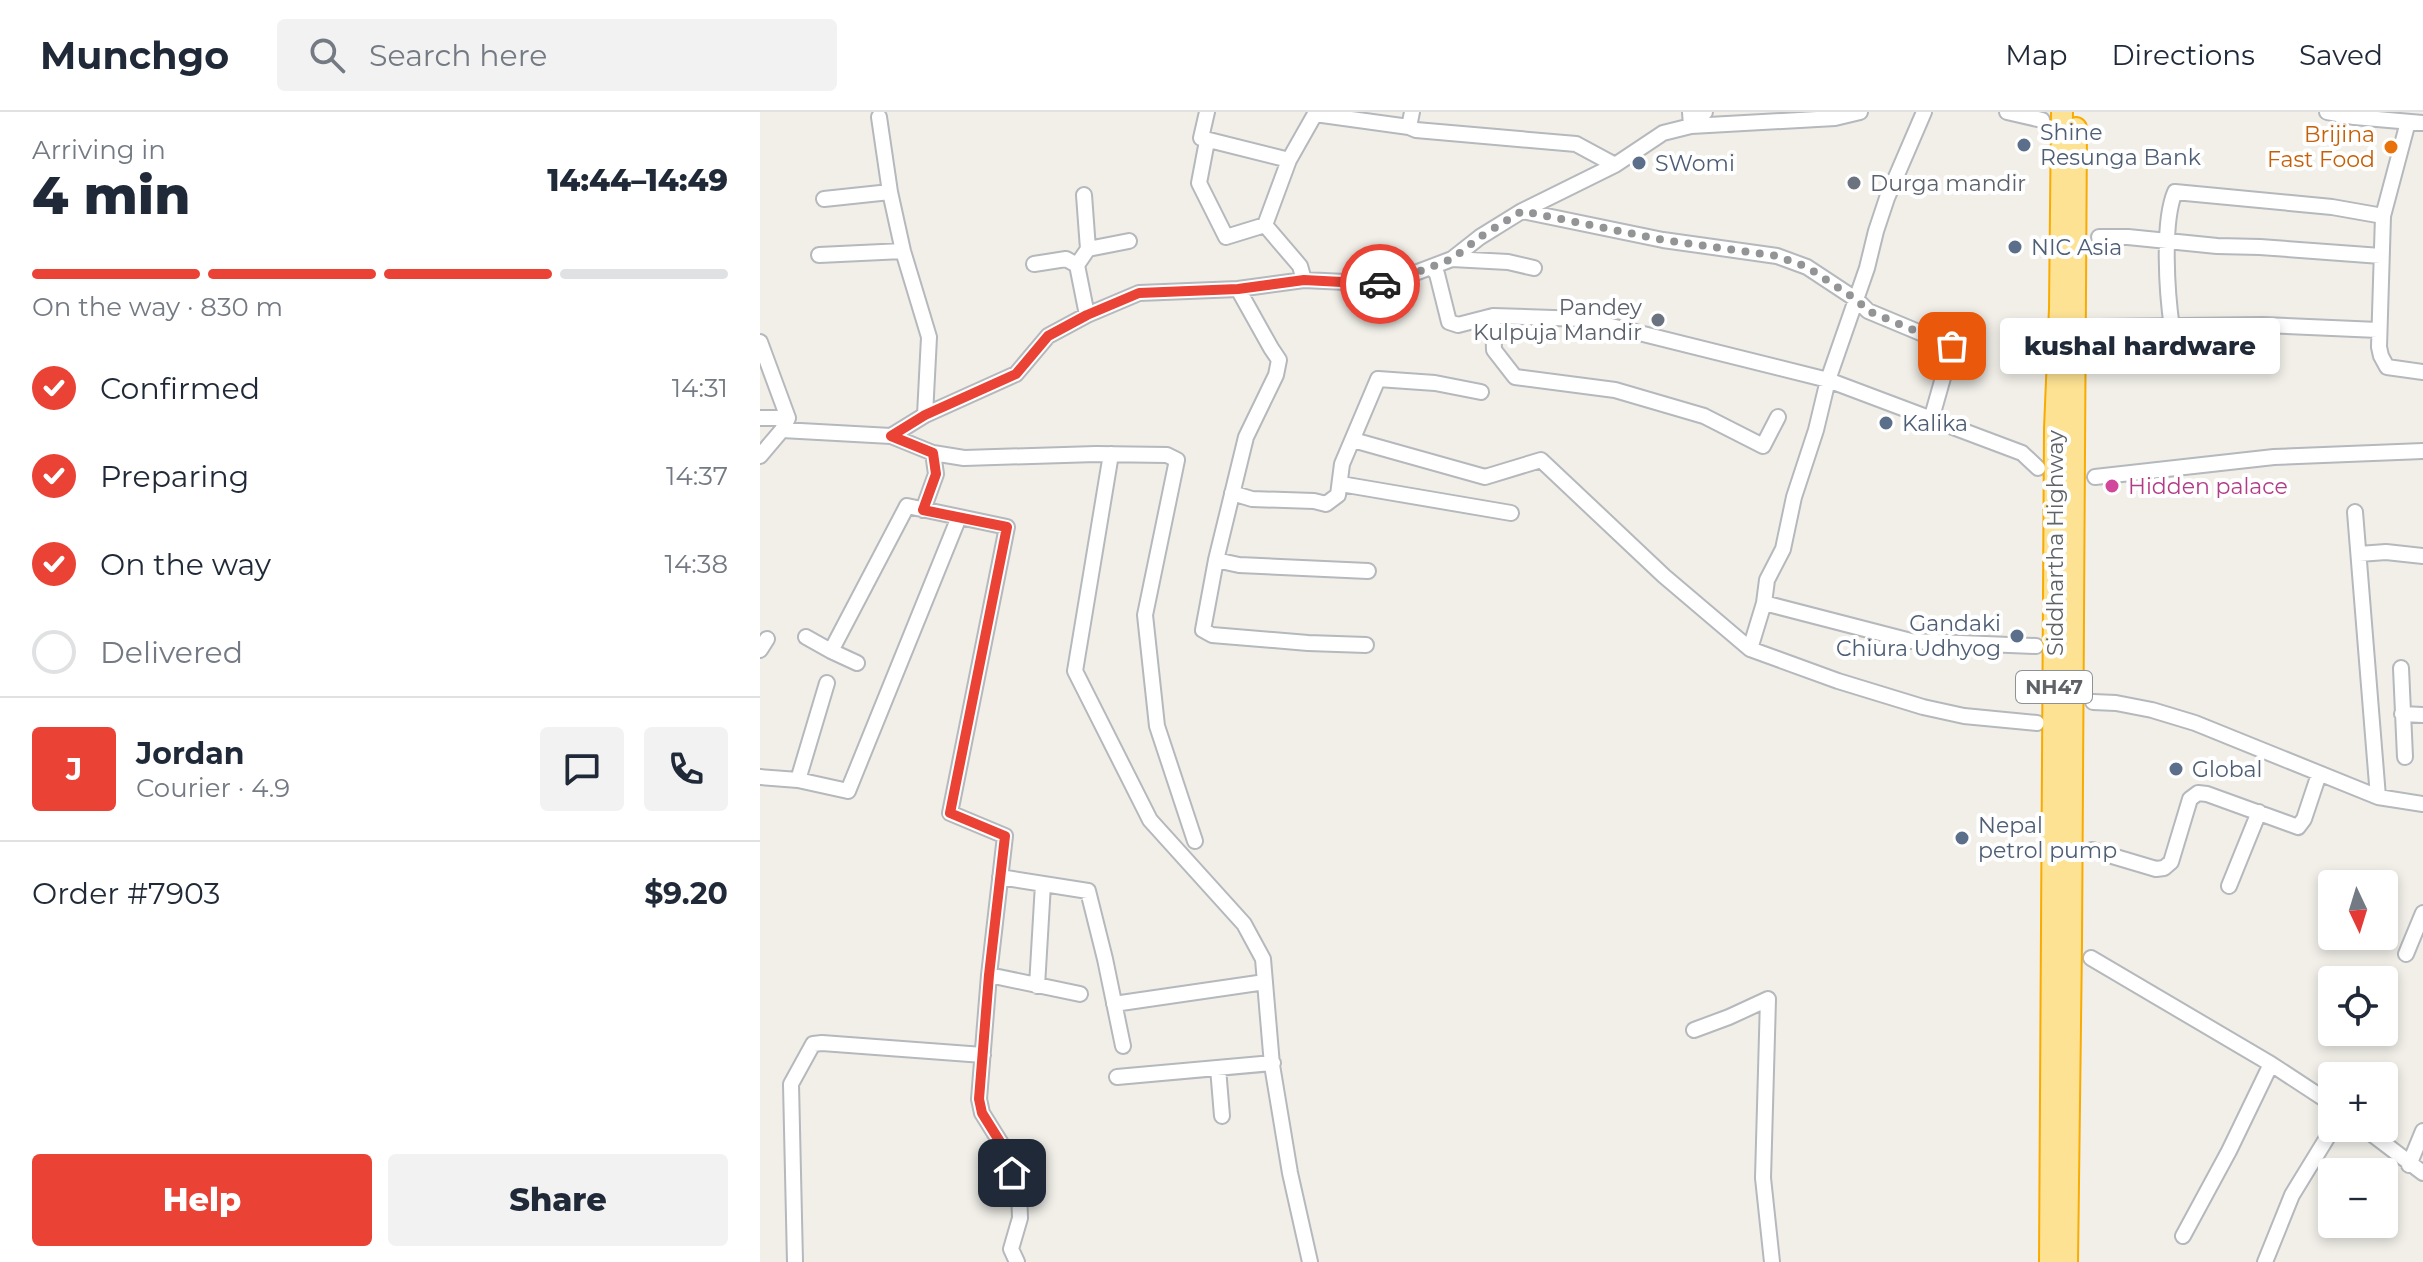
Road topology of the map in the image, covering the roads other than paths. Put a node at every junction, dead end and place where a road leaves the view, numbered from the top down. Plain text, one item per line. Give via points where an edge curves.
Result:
1 (1207, 112) edge
2 (1705, 112) edge
3 (1860, 112) edge
4 (1924, 112) edge
5 (2007, 112) edge
6 (2062, 112) edge
7 (2076, 112) edge
8 (2327, 112) edge
9 (1313, 113) edge
10 (879, 117) dead end
11 (1690, 119) edge
12 (1410, 120) edge
13 (2042, 120) dead end
14 (2415, 122) edge
15 (1207, 141) junction
16 (1289, 160) junction
17 (1615, 165) junction
18 (890, 192) junction
19 (1084, 195) dead end
20 (824, 199) dead end
21 (1522, 211) junction
22 (2383, 216) junction
23 (1265, 225) junction
24 (2099, 237) dead end
25 (2168, 240) junction
26 (1129, 241) dead end
27 (1088, 249) junction
28 (903, 251) junction
29 (819, 255) dead end
30 (2381, 256) junction
31 (1452, 259) junction
32 (1034, 264) dead end
33 (1077, 265) junction
34 (1431, 267) junction
35 (1534, 268) dead end
36 (1304, 280) junction
37 (1238, 289) junction
38 (1857, 300) junction
39 (1087, 315) junction
40 (1493, 316) junction
41 (2099, 327) dead end
42 (2172, 328) junction
43 (2378, 330) junction
44 (760, 342) edge
45 (765, 369) edge
46 (2423, 372) edge
47 (1828, 380) junction
48 (1481, 392) dead end
49 (925, 415) junction
50 (1778, 417) dead end
51 (760, 418) edge
52 (1931, 420) junction
53 (785, 424) junction
54 (891, 436) junction
55 (1353, 440) junction
56 (2423, 451) edge
57 (933, 453) junction
58 (1111, 454) junction
59 (760, 456) edge
60 (2038, 468) dead end
61 (2095, 477) dead end
62 (1341, 484) junction
63 (1232, 493) junction
64 (923, 510) junction
65 (2355, 512) dead end
66 (1511, 513) dead end
67 (959, 517) junction
68 (2359, 554) junction
69 (2423, 556) edge
70 (1216, 560) junction
71 (1368, 571) dead end
72 (1764, 603) junction
73 (806, 637) dead end
74 (1366, 645) dead end
75 (2036, 646) dead end
76 (1750, 649) junction
77 (831, 651) junction
78 (857, 663) dead end
79 (2401, 668) dead end
80 (827, 683) dead end
81 (2093, 702) dead end
82 (2402, 714) junction
83 (2423, 715) edge
84 (2037, 723) dead end
85 (2405, 757) dead end
86 (2319, 774) junction
87 (760, 777) edge
88 (798, 780) junction
89 (2378, 797) junction
90 (2423, 804) edge
91 (2259, 812) junction
92 (1195, 841) dead end
93 (2092, 850) dead end
94 (1000, 877) junction
95 (1043, 884) junction
96 (2229, 886) dead end
97 (2423, 913) edge
98 (2406, 954) dead end
99 (2091, 958) dead end
100 (989, 975) junction
101 (1265, 982) junction
102 (1037, 986) junction
103 (1080, 994) dead end
104 (1114, 1004) junction
105 (1694, 1030) dead end
106 (1123, 1046) dead end
107 (983, 1055) junction
108 (1273, 1063) junction
109 (2271, 1064) junction
110 (1218, 1068) junction
111 (1117, 1077) dead end
112 (2318, 1095) edge
113 (1222, 1116) dead end
114 (2423, 1131) edge
115 (2324, 1142) edge
116 (2381, 1142) edge
117 (2409, 1165) junction
118 (2423, 1173) edge
119 (2183, 1236) dead end
120 (795, 1262) edge
121 (1017, 1262) edge
122 (1310, 1262) edge
123 (1772, 1262) edge
124 (2050, 1262) edge
125 (2067, 1262) edge
126 (2265, 1262) edge

1 - 15 street via 1201,138
2 - 11 street
3 - 11 street via 1835,118
4 - 38 street via 1887,198
5 - 13 street
6 - 124 highway, Siddhartha Highway / NH47
7 - 125 highway, Siddhartha Highway / NH47
8 - 14 street
9 - 12 street
9 - 16 street
10 - 18 street
11 - 17 street
12 - 17 street via 1576,144
14 - 22 street
15 - 16 street
15 - 23 street via 1199,183 1226,237
16 - 23 street
17 - 21 street
18 - 20 street
18 - 28 street
19 - 27 street
21 - 31 street
21 - 38 street via 1663,240 1777,256 1807,267
22 - 25 street via 2175,192
22 - 30 street
23 - 36 street via 1300,266
24 - 25 street
25 - 30 street
25 - 42 street
26 - 27 street
27 - 33 street
28 - 29 street
28 - 49 street via 929,337
30 - 43 street
31 - 34 street
31 - 35 street
32 - 33 street via 1066,259
33 - 39 street
34 - 36 street via 1386,284
34 - 40 street via 1449,322 1458,325
36 - 37 street
37 - 39 street via 1139,293
37 - 63 street via 1279,360 1246,437
38 - 47 street
38 - 52 street via 1868,311 1952,346
39 - 49 street via 1048,336 1016,374
40 - 47 street via 1583,319
40 - 50 street via 1494,350 1515,377 1615,390 1704,416 1763,446
41 - 42 street
42 - 43 street
43 - 46 street via 2387,367
44 - 45 street
45 - 53 street
47 - 52 street
47 - 72 street
48 - 55 street via 1378,379
49 - 54 street
51 - 53 street
52 - 60 street via 2022,453
53 - 54 street
53 - 59 street
54 - 57 street
55 - 62 street via 1342,464
55 - 76 street via 1485,477 1541,460
56 - 61 street via 2274,457
57 - 58 street via 964,458
57 - 64 street via 936,474
58 - 92 street via 1167,455 1177,460 1145,615 1157,726
58 - 101 street via 1075,671 1150,820 1244,924 1263,959
62 - 63 street via 1338,495 1326,504
62 - 66 street
63 - 70 street
64 - 67 street
64 - 77 street via 907,506
65 - 68 street
67 - 88 street via 848,791
67 - 94 street via 1007,527 950,813 1005,836
68 - 69 street
68 - 89 street
70 - 71 street
70 - 74 street via 1203,630 1212,635
72 - 75 street via 1911,641
72 - 76 street
73 - 77 street
76 - 84 street via 1923,707
77 - 78 street
79 - 82 street
80 - 88 street
81 - 86 street via 2152,710 2195,723
82 - 83 street
82 - 85 street
86 - 89 street
86 - 91 street via 2298,827
87 - 88 street
89 - 90 street
91 - 93 street via 2207,794 2194,795 2171,862 2164,868
91 - 96 street
94 - 95 street
94 - 100 street
95 - 102 street
95 - 104 street via 1088,891
97 - 98 street
99 - 109 street
100 - 102 street
100 - 107 street
101 - 104 street
101 - 108 street
102 - 103 street
104 - 106 street
105 - 123 street via 1768,999 1763,1178
107 - 120 street via 813,1044 791,1084
107 - 121 street via 982,1113 1019,1189 1020,1218 1011,1249
108 - 110 street
108 - 122 street
109 - 112 street
109 - 119 street
110 - 111 street
110 - 113 street
114 - 117 street
115 - 126 street via 2292,1195
116 - 117 street
117 - 118 street

